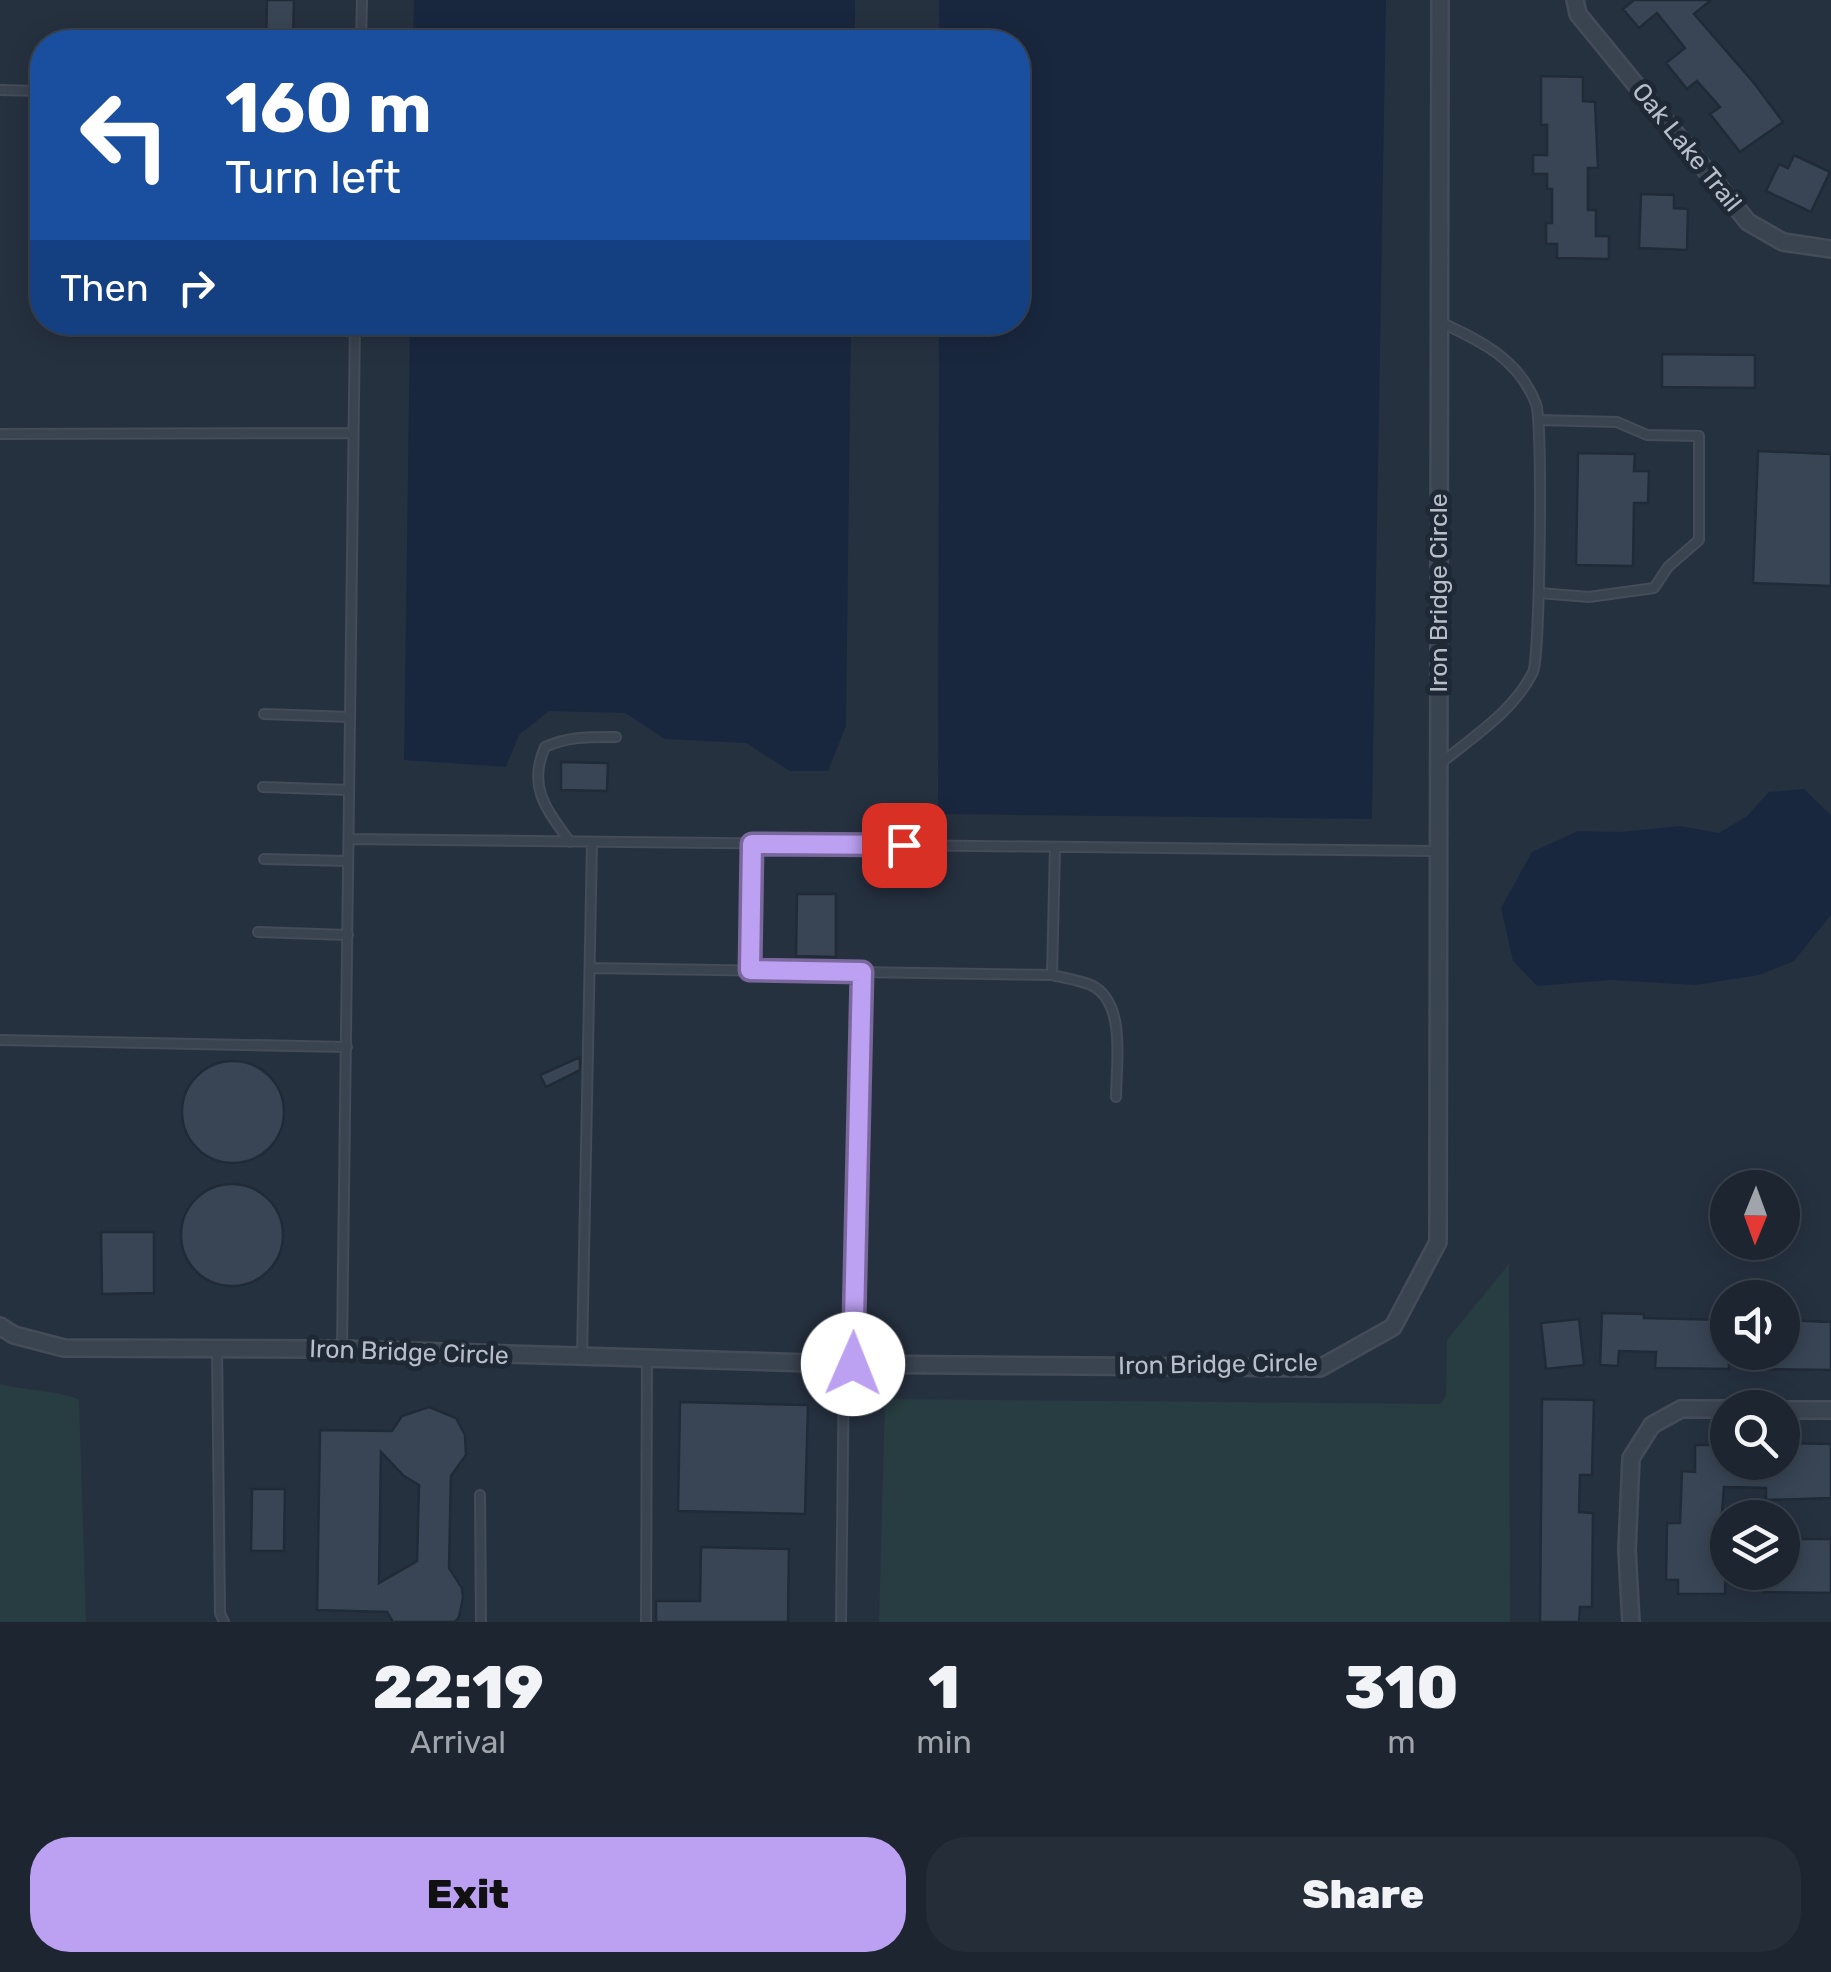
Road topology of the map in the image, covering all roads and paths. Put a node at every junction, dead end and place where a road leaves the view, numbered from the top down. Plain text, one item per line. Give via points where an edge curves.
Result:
1 (362, 0) edge
2 (1440, 0) edge
3 (1575, 0) edge
4 (361, 30) edge
5 (0, 90) edge
6 (30, 91) edge
7 (1831, 249) edge
8 (1440, 322) junction
9 (356, 335) edge
10 (1538, 420) junction
11 (353, 433) junction
12 (0, 434) edge
13 (1539, 593) junction
14 (264, 714) dead end
15 (350, 718) junction
16 (616, 737) dead end
17 (1437, 766) junction
18 (264, 787) dead end
19 (349, 790) junction
20 (349, 839) junction
21 (570, 842) junction
22 (592, 842) junction
23 (752, 844) junction
24 (1055, 847) junction
25 (1437, 852) junction
26 (264, 859) dead end
27 (348, 861) junction
28 (258, 932) dead end
29 (348, 935) junction
30 (590, 968) junction
31 (750, 970) junction
32 (862, 972) junction
33 (1052, 974) junction
34 (0, 1040) edge
35 (347, 1047) junction
36 (1116, 1097) dead end
37 (0, 1326) edge
38 (217, 1348) junction
39 (342, 1349) junction
40 (582, 1357) junction
41 (648, 1359) junction
42 (848, 1364) junction
43 (1710, 1409) edge
44 (1800, 1410) edge
45 (1831, 1410) edge
46 (480, 1495) dead end
47 (224, 1622) edge
48 (482, 1622) edge
49 (646, 1622) edge
50 (841, 1622) edge
51 (1631, 1622) edge

1 - 4 lane
2 - 8 street, Iron Bridge Circle
3 - 7 street, Oak Lake Trail via 1578,14 1748,222 1783,242
5 - 6 lane
8 - 10 lane via 1490,345 1520,374
8 - 17 street, Iron Bridge Circle
9 - 11 lane
10 - 13 lane
10 - 13 lane via 1617,422 1647,435 1699,436 1699,540 1654,588 1589,596
11 - 12 lane
11 - 15 lane
13 - 17 lane via 1536,667 1518,698
14 - 15 lane
15 - 19 lane
16 - 21 lane via 577,736 546,746 540,798
17 - 25 street, Iron Bridge Circle
18 - 19 lane
19 - 20 lane
20 - 21 lane
20 - 27 lane
21 - 22 lane
22 - 23 lane
22 - 30 lane
23 - 24 lane
23 - 31 lane
24 - 25 lane
24 - 33 lane
25 - 42 street, Iron Bridge Circle via 1438,1242 1393,1328 1320,1368
26 - 27 lane
27 - 29 lane
28 - 29 lane
29 - 35 lane
30 - 31 lane
30 - 40 lane
31 - 32 lane
32 - 33 lane
32 - 42 lane
33 - 36 lane via 1093,986 1106,997 1116,1024
34 - 35 lane
35 - 39 lane
37 - 38 street, Iron Bridge Circle via 64,1348
38 - 39 street, Iron Bridge Circle
38 - 47 lane
39 - 40 street, Iron Bridge Circle
40 - 41 street, Iron Bridge Circle
41 - 42 street, Iron Bridge Circle
41 - 49 lane
42 - 50 lane
43 - 51 street via 1681,1409 1652,1426 1631,1458
44 - 45 street
46 - 48 lane

